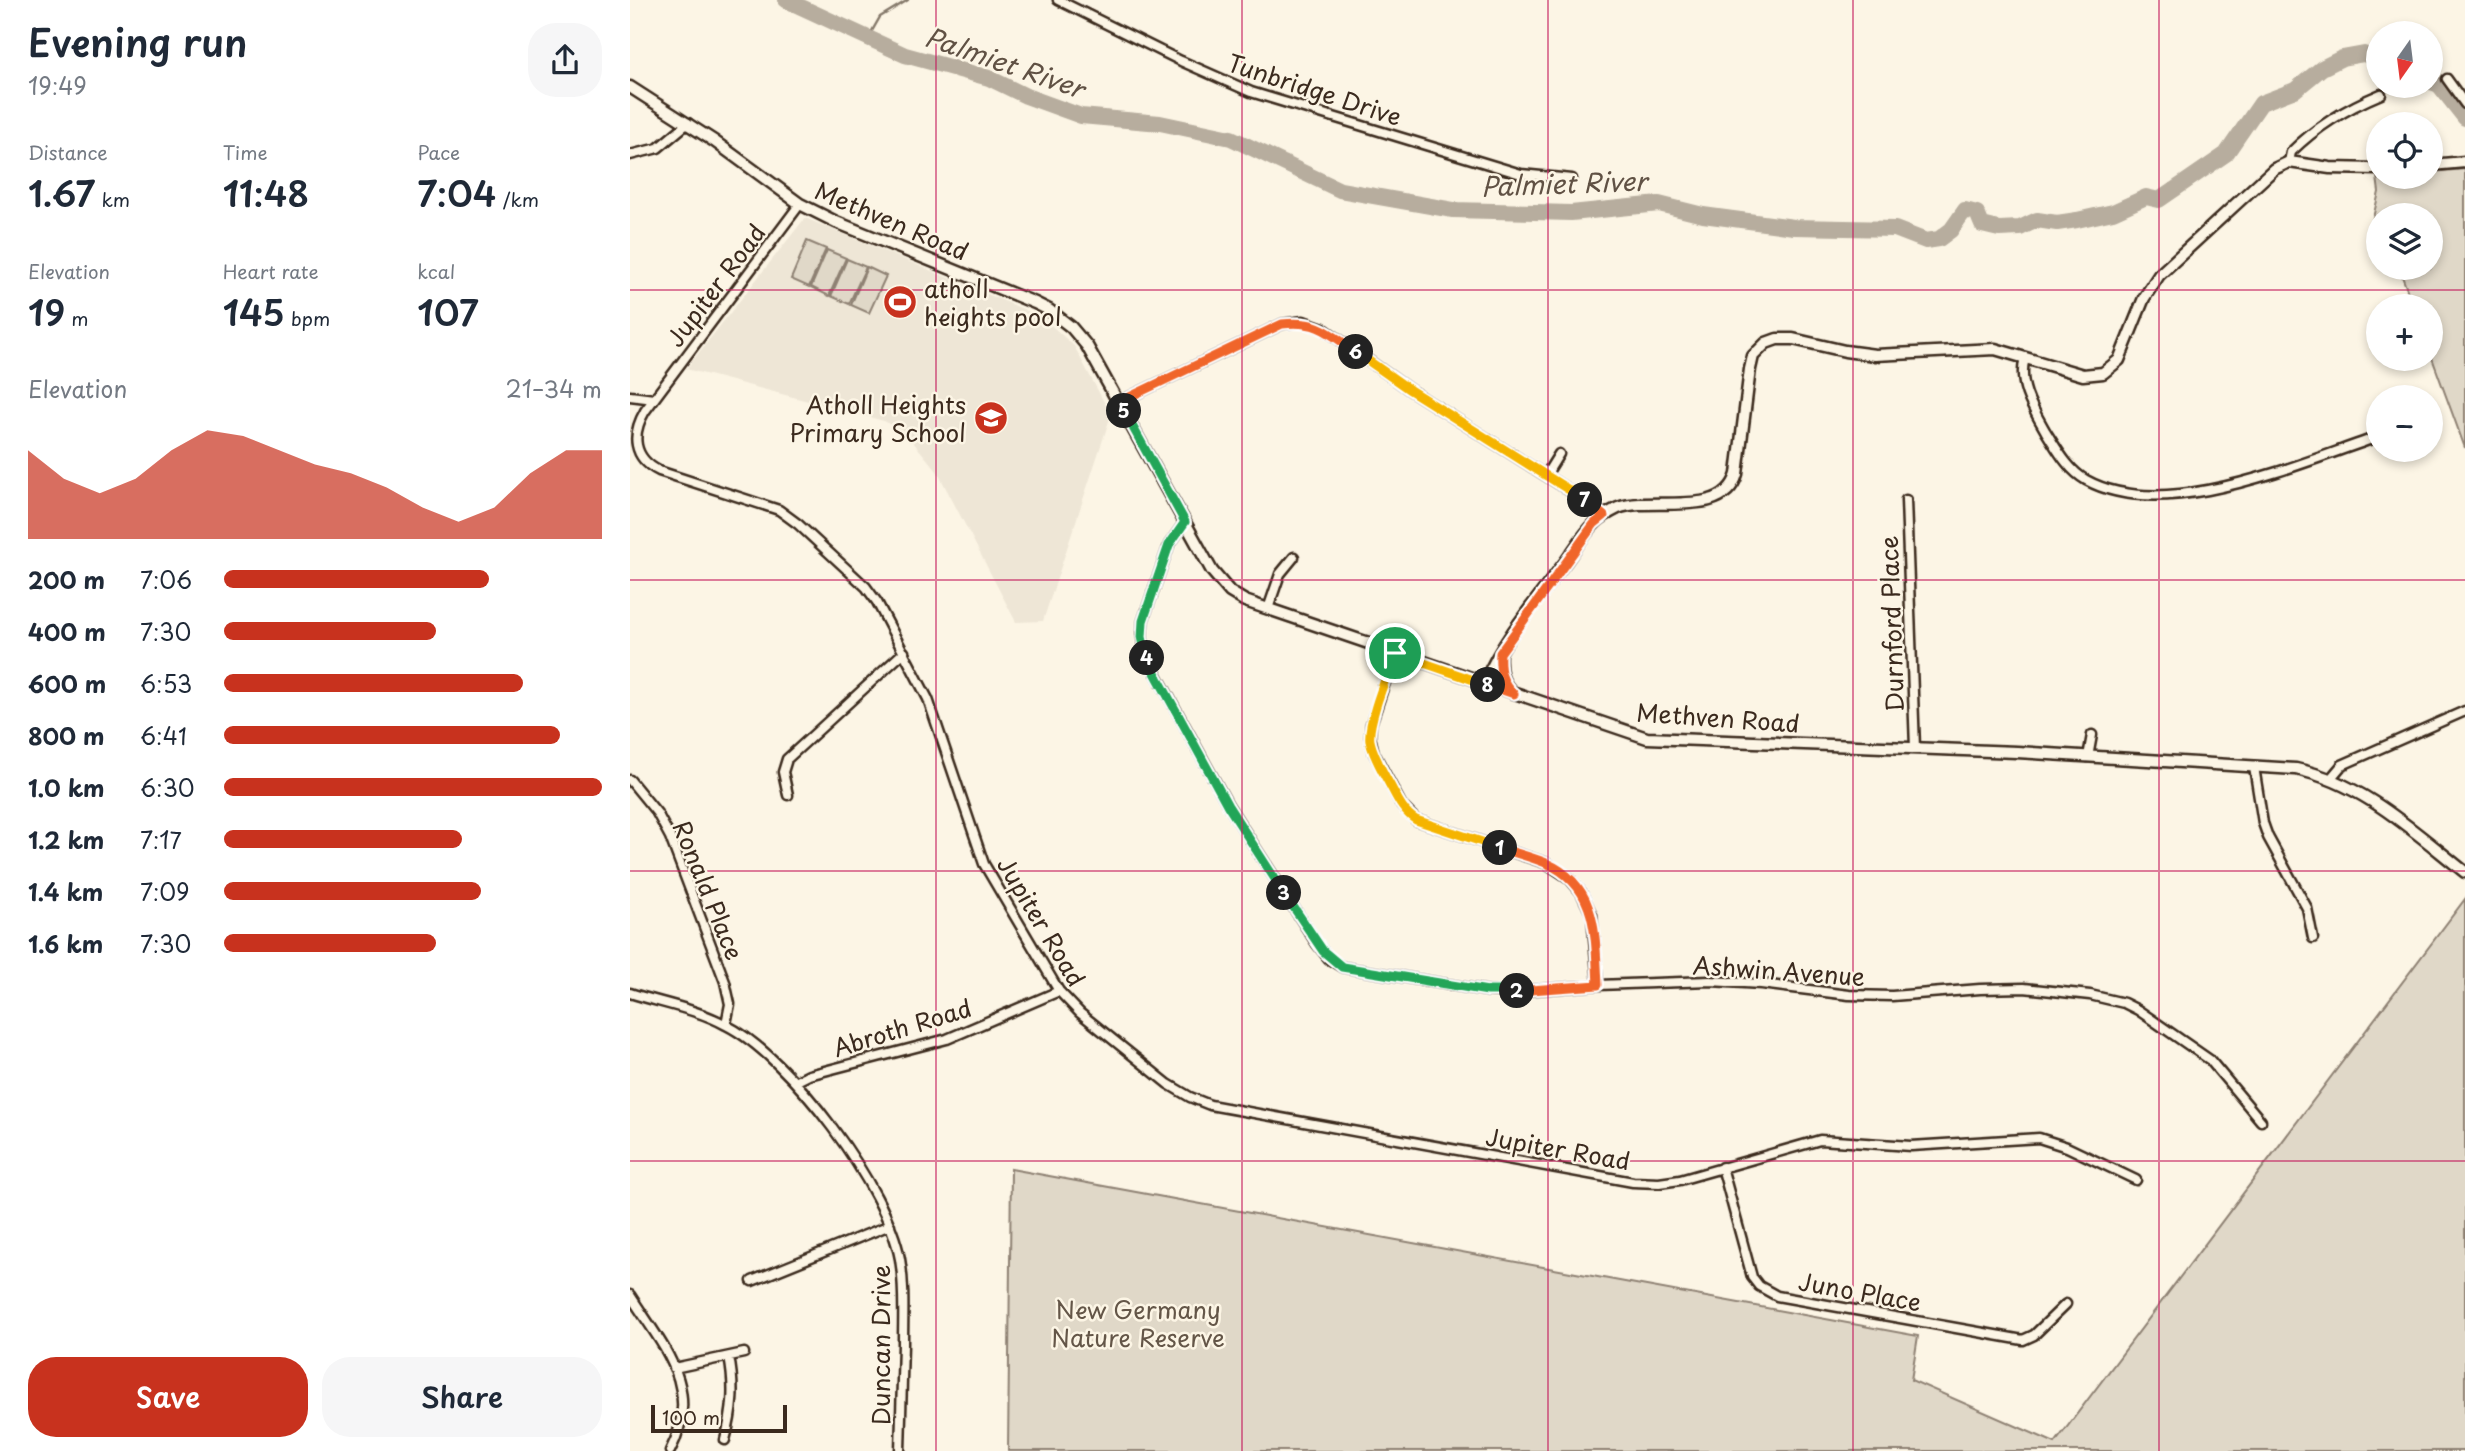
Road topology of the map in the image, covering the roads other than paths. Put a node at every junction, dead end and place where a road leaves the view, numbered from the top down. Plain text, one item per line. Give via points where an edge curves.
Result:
1 (1058, 0) edge
2 (2447, 79) dead end
3 (630, 87) edge
4 (2371, 98) edge
5 (2465, 104) edge
6 (688, 123) junction
7 (630, 155) edge
8 (2289, 162) junction
9 (2465, 162) edge
10 (2443, 163) edge
11 (2366, 169) edge
12 (1572, 179) dead end
13 (800, 204) junction
14 (2025, 358) junction
15 (630, 397) edge
16 (654, 399) junction
17 (1119, 402) junction
18 (2366, 441) edge
19 (1559, 454) dead end
20 (1546, 475) junction
21 (1906, 500) dead end
22 (1604, 516) junction
23 (1185, 522) junction
24 (1294, 557) dead end
25 (1268, 609) junction
26 (904, 652) junction
27 (1395, 653) junction
28 (1500, 653) junction
29 (1484, 684) junction
30 (1514, 694) junction
31 (2465, 711) edge
32 (2092, 735) dead end
33 (1915, 748) junction
34 (2088, 757) junction
35 (2254, 767) junction
36 (2331, 778) junction
37 (630, 780) edge
38 (788, 795) dead end
39 (2465, 872) edge
40 (2313, 938) dead end
41 (1598, 985) junction
42 (1059, 991) junction
43 (630, 993) edge
44 (726, 1024) junction
45 (795, 1082) junction
46 (2261, 1121) dead end
47 (1722, 1167) junction
48 (2136, 1180) dead end
49 (890, 1225) junction
50 (752, 1280) dead end
51 (630, 1295) edge
52 (2066, 1304) dead end
53 (744, 1353) dead end
54 (729, 1357) junction
55 (674, 1368) junction
56 (725, 1440) dead end
57 (670, 1451) edge
58 (900, 1451) edge

1 - 12 street, Tunbridge Drive via 1251,92 1521,174
2 - 5 street
3 - 6 street, Methven Road
4 - 8 street via 2346,108 2308,136 2291,152
6 - 7 street via 658,148
6 - 13 street, Methven Road
8 - 11 street
8 - 14 street via 2267,174 2159,275 2144,298 2119,360 2109,370 2083,374
9 - 10 street
13 - 16 street, Jupiter Road
13 - 17 street, Methven Road via 1049,310 1087,346
14 - 18 street via 2023,383 2032,408 2061,457 2084,479 2114,492 2154,496 2214,491
14 - 22 street via 1995,349 1875,355 1793,339 1766,343 1753,356 1737,474 1727,493 1705,502 1626,506
15 - 16 street
16 - 26 street, Jupiter Road via 636,429 637,449 644,461 659,471 786,515 866,587
17 - 20 street via 1282,324 1303,321 1323,328 1410,390
17 - 23 street, Methven Road
19 - 20 street
20 - 22 street
21 - 33 street, Durnford Place
22 - 28 street
23 - 25 street, Methven Road via 1223,585 1237,597
23 - 41 street, Ashwin Avenue via 1169,545 1143,621 1146,655 1228,806 1329,959 1352,970 1488,991
24 - 25 street via 1279,573
25 - 27 street, Methven Road
26 - 38 street via 787,759 783,772
26 - 42 street, Jupiter Road via 937,721 984,864
27 - 29 street, Methven Road
27 - 41 street via 1370,737 1405,811 1423,823 1546,863 1569,878 1592,915
28 - 29 street
28 - 30 street via 1501,675
29 - 30 street, Methven Road
30 - 33 street, Methven Road via 1647,738
31 - 36 street via 2343,765
32 - 34 street
33 - 34 street, Methven Road
34 - 35 street, Methven Road
35 - 36 street, Methven Road via 2297,769
35 - 40 street via 2263,824 2307,908
36 - 39 street, Methven Road via 2375,802
37 - 44 street, Ronald Place via 670,836 725,982 730,1004
41 - 46 street, Ashwin Avenue via 1710,981 1860,995 2024,988 2090,995 2138,1010 2210,1060
42 - 45 street, Abroth Road via 947,1039
42 - 47 street, Jupiter Road via 1168,1084 1210,1105 1633,1182 1680,1180
43 - 44 street, Duncan Drive
44 - 45 street, Duncan Drive
45 - 49 street, Duncan Drive via 869,1182
47 - 48 street, Jupiter Road via 1820,1140 1911,1146 2039,1138
47 - 52 street, Juno Place via 1752,1277 1777,1296 2023,1340
49 - 50 street
49 - 58 street, Duncan Drive via 903,1288
51 - 55 street
53 - 54 street
54 - 55 street
54 - 56 street via 734,1395
55 - 57 street via 683,1414

